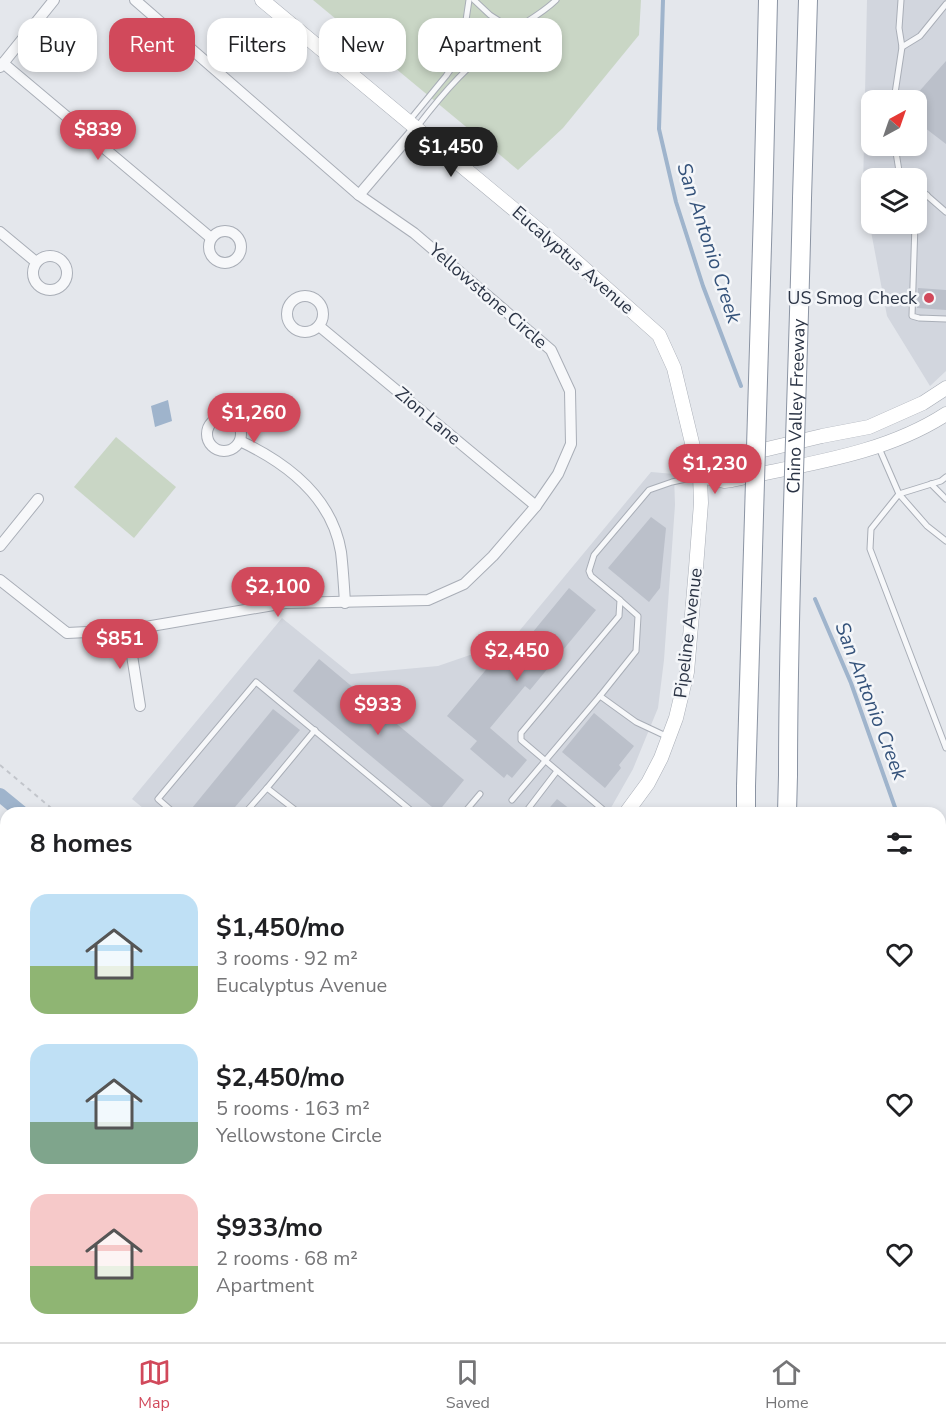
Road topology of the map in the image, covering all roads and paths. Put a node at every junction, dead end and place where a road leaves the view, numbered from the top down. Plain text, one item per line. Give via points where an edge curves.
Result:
1 (54, 0) edge
2 (135, 0) edge
3 (262, 0) edge
4 (469, 0) edge
5 (474, 0) edge
6 (556, 0) edge
7 (768, 0) edge
8 (808, 0) edge
9 (901, 0) edge
10 (946, 4) edge
11 (495, 18) edge
12 (530, 18) edge
13 (902, 47) junction
14 (2, 65) edge
15 (462, 72) edge
16 (896, 90) edge
17 (412, 125) junction
18 (359, 195) junction
19 (927, 195) edge
20 (946, 212) edge
21 (0, 232) edge
22 (915, 234) edge
23 (211, 238) dead end
24 (36, 262) dead end
25 (946, 319) edge
26 (320, 326) dead end
27 (946, 388) edge
28 (946, 414) edge
29 (240, 441) dead end
30 (878, 446) junction
31 (700, 476) junction
32 (946, 477) edge
33 (931, 484) junction
34 (898, 494) junction
35 (946, 499) edge
36 (38, 500) dead end
37 (536, 506) junction
38 (946, 541) edge
39 (0, 546) edge
40 (0, 580) edge
41 (620, 600) junction
42 (345, 603) junction
43 (128, 630) junction
44 (600, 696) junction
45 (140, 706) dead end
46 (315, 730) junction
47 (669, 738) junction
48 (946, 748) edge
49 (545, 761) junction
50 (0, 765) edge
51 (557, 771) junction
52 (267, 788) junction
53 (480, 794) dead end
54 (512, 800) dead end
55 (50, 807) edge
56 (167, 807) edge
57 (250, 807) edge
58 (291, 807) edge
59 (407, 807) edge
60 (469, 807) edge
61 (529, 807) edge
62 (600, 807) edge
63 (630, 807) edge
64 (746, 807) edge
65 (787, 807) edge

1 - 14 street
2 - 18 street, Yellowstone Circle
3 - 17 main road, Eucalyptus Avenue
4 - 17 lane via 461,54
5 - 11 lane
6 - 12 lane
7 - 64 highway, bridge
8 - 65 highway, Chino Valley Freeway, bridge via 788,638
9 - 13 lane
10 - 13 lane via 920,36
13 - 16 lane
14 - 23 street
15 - 17 lane
17 - 18 street
17 - 31 main road, Eucalyptus Avenue via 659,335 674,368
18 - 37 street, Yellowstone Circle via 414,233 551,351 570,391 571,444 558,474
19 - 20 lane
21 - 24 street
22 - 25 lane via 912,316
26 - 37 street, Zion Lane
27 - 31 main road via 869,427 725,459
28 - 30 main road
29 - 42 street via 268,456 313,491 332,523 341,550
30 - 31 main road via 732,480
30 - 34 lane
31 - 41 lane via 649,490 594,555 591,576
31 - 47 main road, Pipeline Avenue via 687,672
32 - 33 lane
33 - 34 lane
33 - 35 lane
34 - 38 lane
34 - 48 lane via 872,529 870,549
36 - 39 street
37 - 42 street, Yellowstone Circle via 464,584 428,600
40 - 43 street, Yellowstone Circle via 67,633
41 - 44 lane via 638,616 636,651
41 - 49 lane via 619,616 521,733 521,740
42 - 43 street, Yellowstone Circle via 285,603
43 - 45 street
44 - 47 lane via 636,722
44 - 49 lane
46 - 52 lane
46 - 56 lane via 256,681 158,800
46 - 59 lane
47 - 63 main road, Pipeline Avenue via 648,783
49 - 51 lane
49 - 54 lane
50 - 55 path
51 - 61 lane
51 - 62 lane
52 - 57 lane
52 - 58 lane
53 - 60 lane

